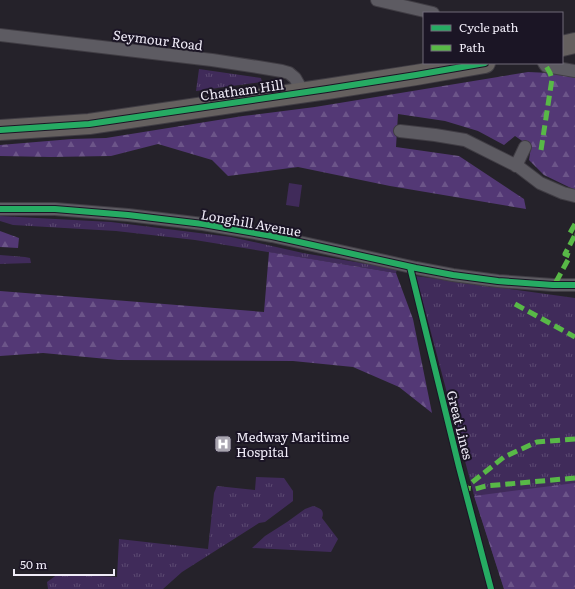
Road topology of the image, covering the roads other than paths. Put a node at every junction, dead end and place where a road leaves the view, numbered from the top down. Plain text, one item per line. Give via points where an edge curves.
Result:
1 (377, 0) edge
2 (429, 12) edge
3 (0, 35) edge
4 (575, 43) edge
5 (563, 46) edge
6 (479, 64) edge
7 (545, 64) edge
8 (575, 71) edge
9 (300, 93) junction
10 (0, 130) edge
11 (400, 131) dead end
12 (525, 147) dead end
13 (516, 166) junction
14 (575, 196) edge
15 (0, 209) edge
16 (575, 285) edge

1 - 2 street
3 - 9 street, Seymour Road via 258,66 289,73 298,83
4 - 5 main road
6 - 9 main road, Chatham Hill
7 - 8 street
9 - 10 main road, Chatham Hill via 89,124
11 - 13 street via 462,139
12 - 13 street
13 - 14 street via 540,183
15 - 16 street, Longhill Avenue via 55,209 203,224 272,236 453,275

